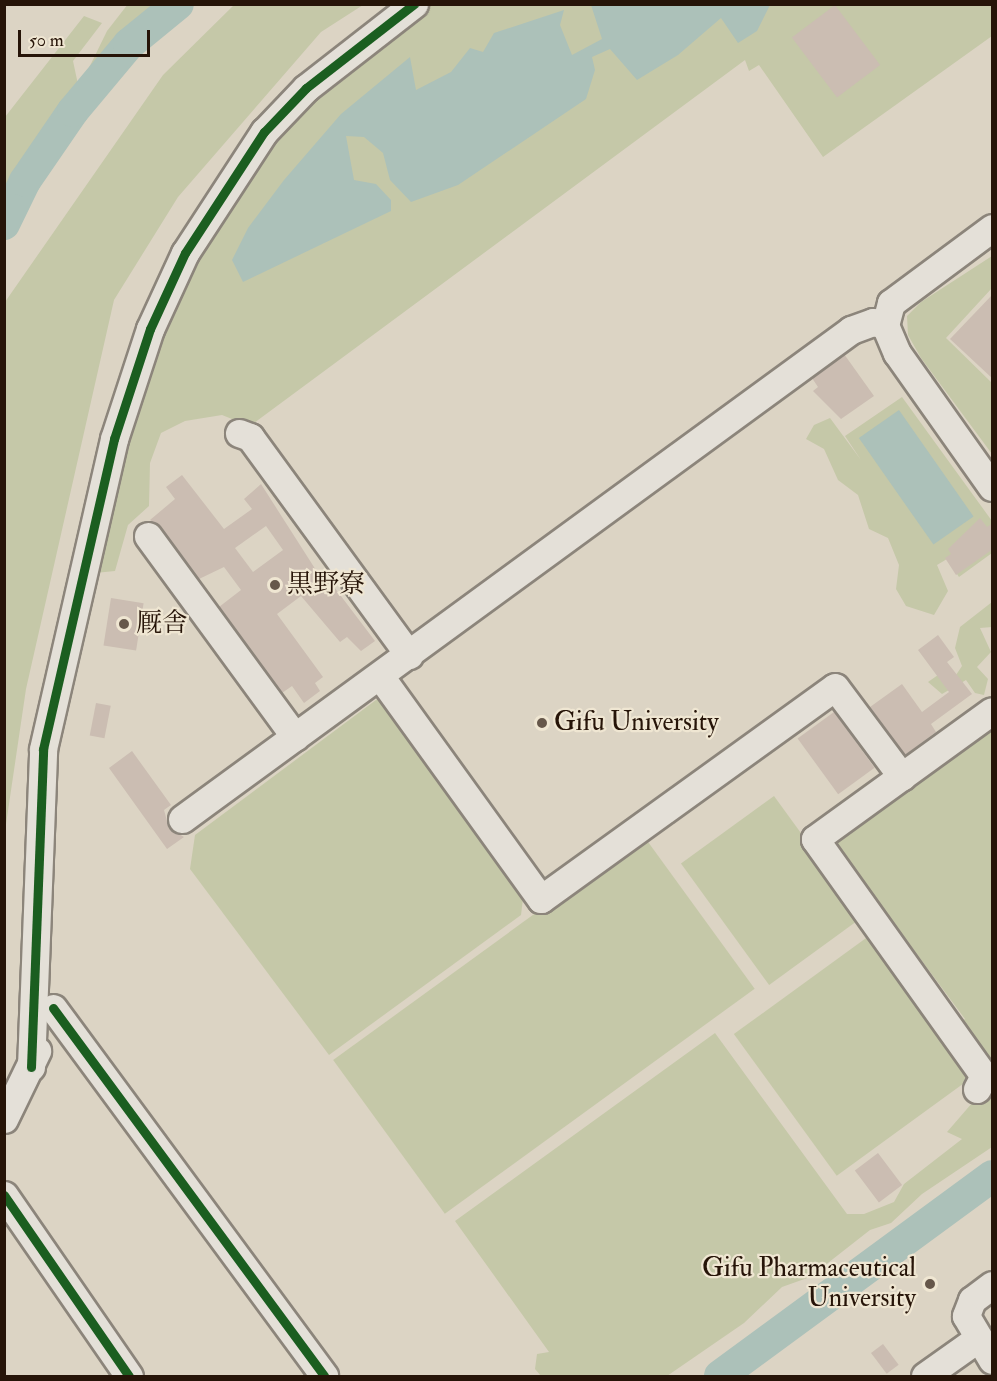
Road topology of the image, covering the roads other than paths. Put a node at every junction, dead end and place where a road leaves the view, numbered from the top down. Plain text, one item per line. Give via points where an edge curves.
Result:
1 (414, 4) edge
2 (993, 228) edge
3 (885, 325) junction
4 (238, 433) dead end
5 (993, 487) edge
6 (148, 536) dead end
7 (409, 655) junction
8 (380, 676) junction
9 (993, 711) edge
10 (295, 737) junction
11 (902, 777) junction
12 (182, 819) dead end
13 (31, 1067) junction
14 (977, 1089) dead end
15 (4, 1119) edge
16 (4, 1195) edge
17 (993, 1285) edge
18 (985, 1349) edge
19 (129, 1377) edge
20 (324, 1377) edge
21 (925, 1377) edge

1 - 13 street via 306,88 264,132 185,253 150,329 114,439 43,749
2 - 3 street via 891,303
3 - 5 street via 897,353
3 - 7 street via 873,322 851,330
4 - 7 street via 250,436
6 - 10 street
7 - 8 street
8 - 10 street
8 - 11 street via 541,899 835,687
9 - 11 street
10 - 12 street
11 - 14 street via 815,839 984,1076
13 - 15 street
13 - 20 street via 53,1008
16 - 19 street
17 - 18 street via 972,1300 966,1316
18 - 21 street

